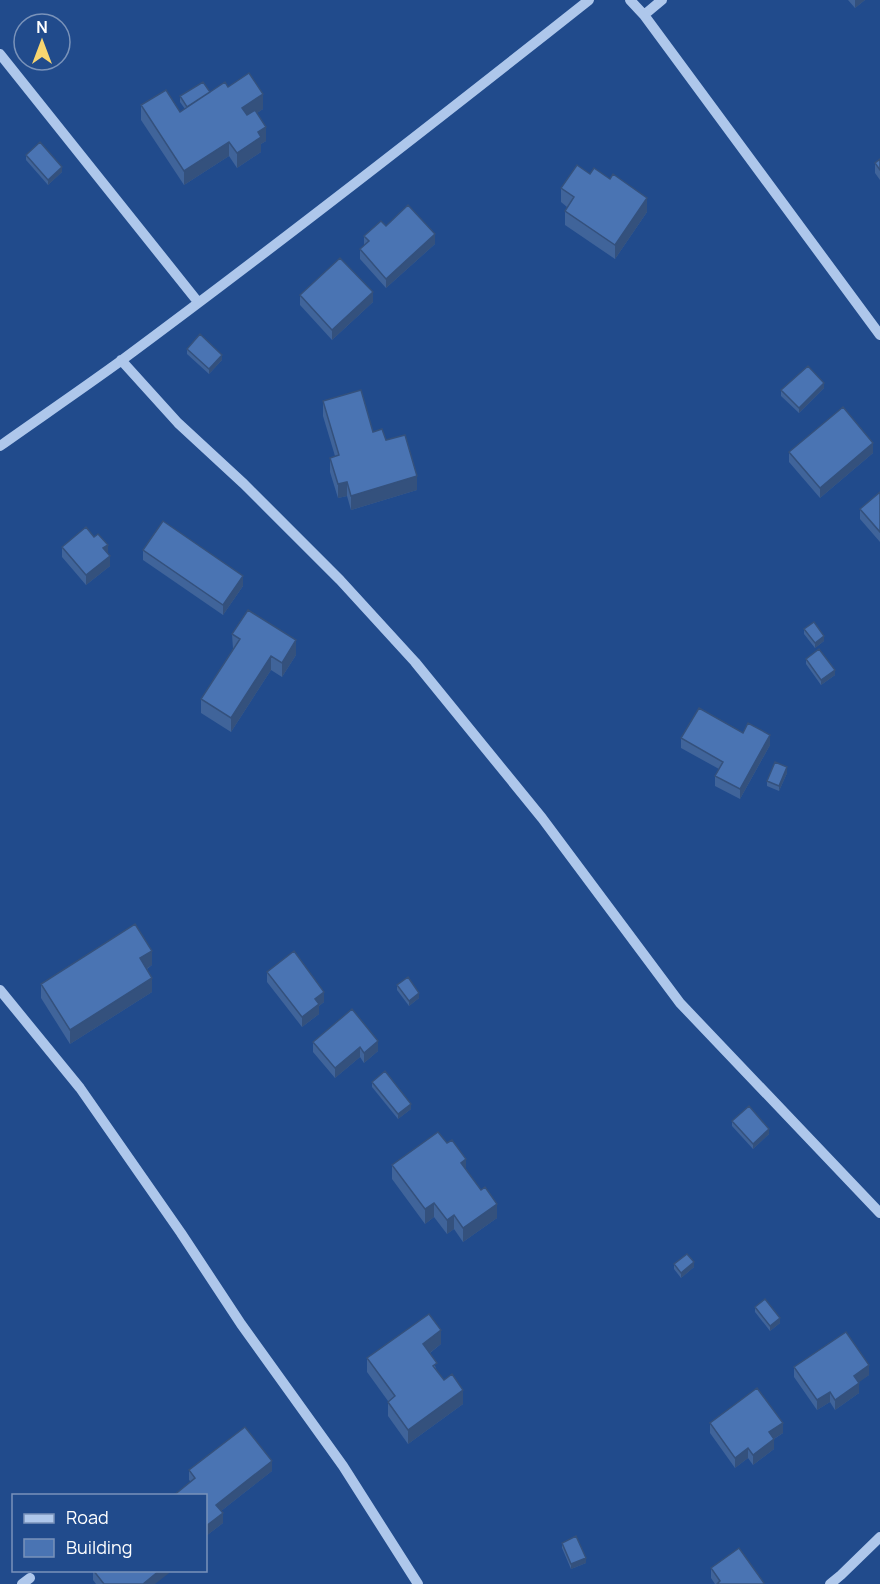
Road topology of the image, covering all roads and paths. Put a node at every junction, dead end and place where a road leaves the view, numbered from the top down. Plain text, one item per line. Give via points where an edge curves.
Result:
1 (589, 0) edge
2 (630, 0) edge
3 (662, 0) edge
4 (644, 15) junction
5 (0, 54) edge
6 (198, 302) junction
7 (880, 335) edge
8 (121, 360) junction
9 (0, 446) edge
10 (0, 990) edge
11 (880, 1213) edge
12 (880, 1536) edge
13 (418, 1584) edge
14 (830, 1584) edge

1 - 6 street
2 - 4 street
3 - 4 street
4 - 7 street
5 - 6 street
6 - 8 street
8 - 9 street
8 - 11 street via 178,423 308,548 415,662 542,818 680,1003
10 - 13 street via 80,1088 343,1466
12 - 14 street

